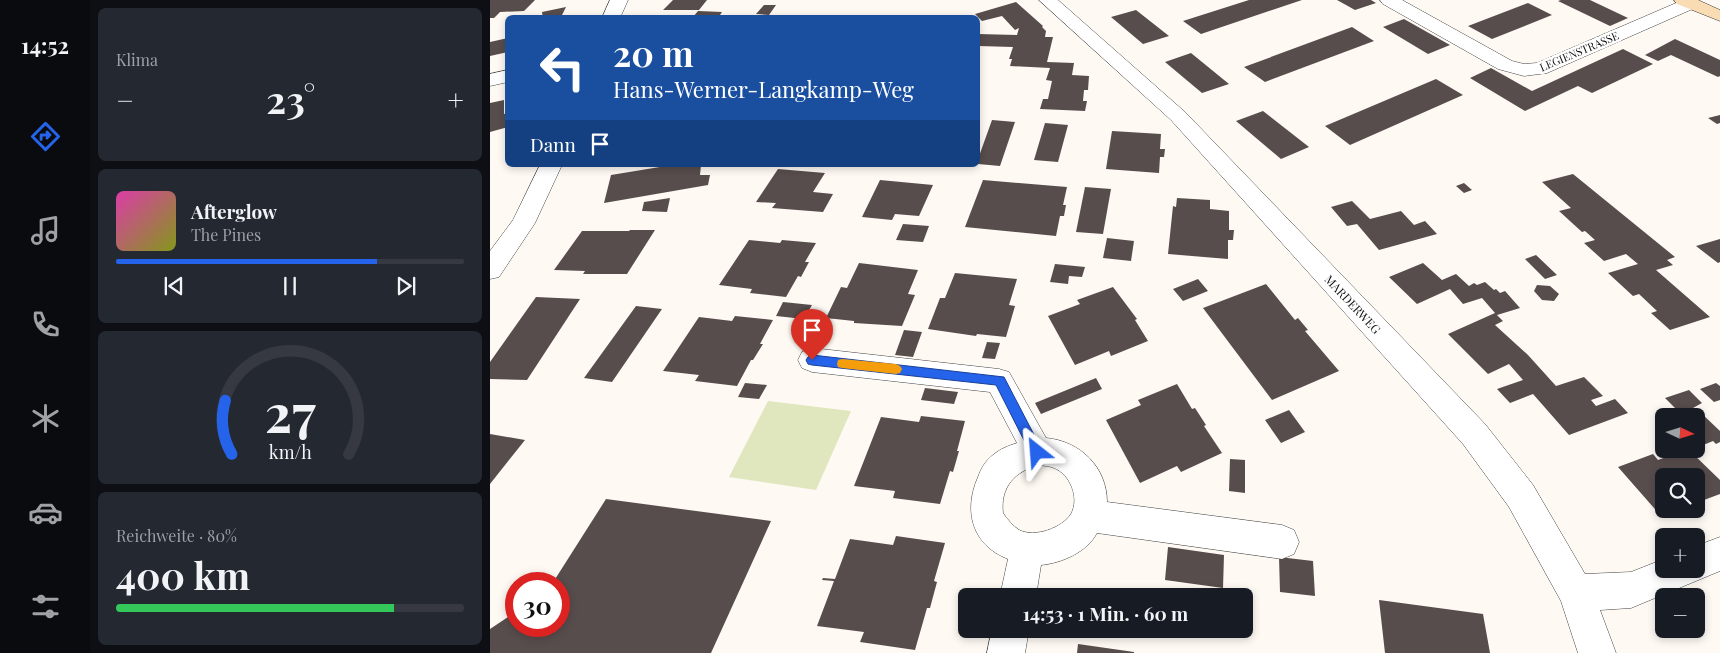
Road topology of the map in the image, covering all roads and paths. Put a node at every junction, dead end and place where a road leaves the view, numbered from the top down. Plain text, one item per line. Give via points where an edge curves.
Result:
1 (619, 0) edge
2 (1048, 0) edge
3 (1389, 0) edge
4 (1687, 2) edge
5 (612, 15) edge
6 (1720, 16) edge
7 (505, 77) edge
8 (490, 80) edge
9 (550, 167) edge
10 (490, 270) edge
11 (812, 360) dead end
12 (1037, 452) junction
13 (1088, 516) junction
14 (1282, 542) dead end
15 (1027, 549) junction
16 (1720, 554) edge
17 (1705, 560) edge
18 (1661, 578) edge
19 (1020, 588) edge
20 (1576, 593) junction
21 (1009, 638) edge
22 (1006, 653) edge
23 (1597, 653) edge

1 - 5 street
2 - 20 street, MARDERWEG via 1178,116 1474,434 1521,496
3 - 4 street, LEGIENSTRASSE via 1505,65 1533,70
4 - 6 main road
7 - 8 street
9 - 10 street via 523,222
11 - 12 street via 999,381
12 - 13 street via 1059,454 1075,463 1084,474 1090,493
12 - 15 street via 1019,456 1001,467 991,483 986,509 993,529 1003,539 1018,548
13 - 14 street
13 - 15 street via 1073,536 1056,546
15 - 19 street
16 - 17 street
18 - 20 street via 1631,590
20 - 23 street, MARDERWEG
21 - 22 street

